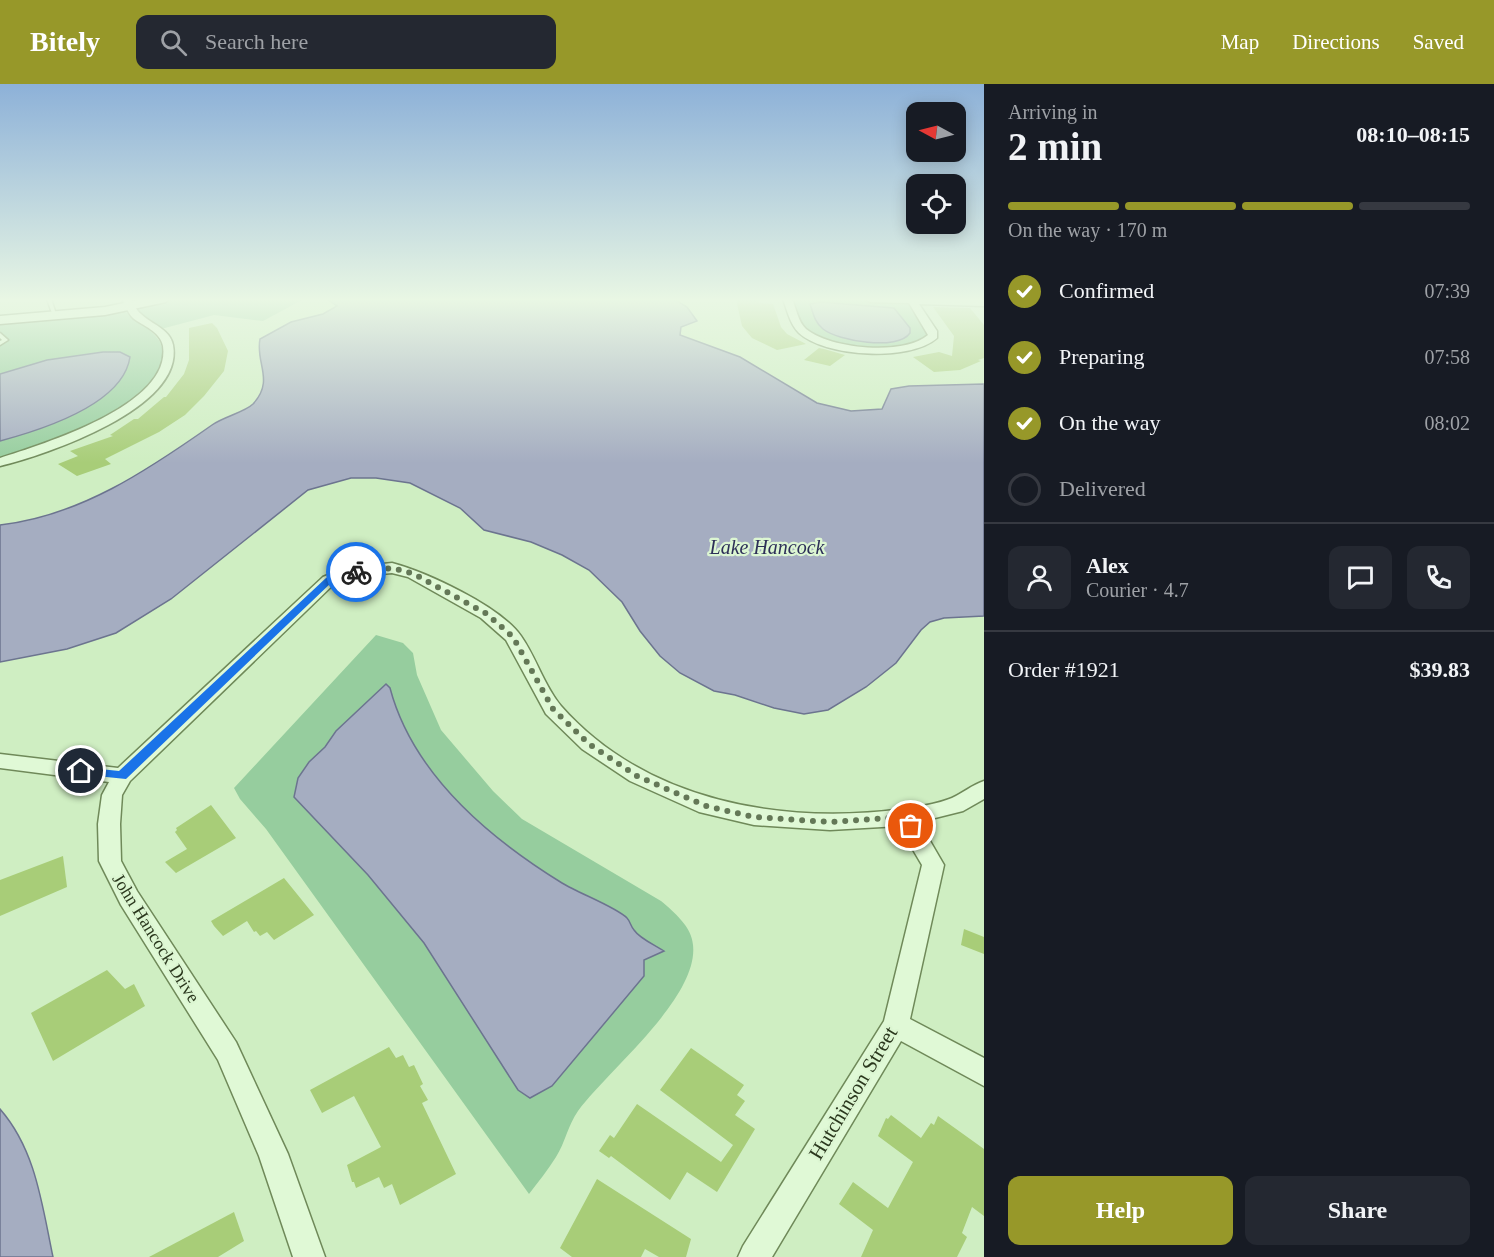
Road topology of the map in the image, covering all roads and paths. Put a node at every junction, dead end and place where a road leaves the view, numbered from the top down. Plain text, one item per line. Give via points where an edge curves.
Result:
1 (169, 354) edge
2 (0, 462) edge
3 (0, 761) edge
4 (122, 776) junction
5 (984, 789) edge
6 (904, 817) junction
7 (896, 1025) junction
8 (984, 1073) edge
9 (309, 1257) edge
10 (754, 1257) edge

1 - 2 street via 153,388 128,408 87,431
3 - 4 street
4 - 6 street, John Hancock Drive via 329,580 345,573 393,568 414,574 487,614 513,637 553,709 589,744 637,776 706,806 754,817 830,822
4 - 9 street, John Hancock Drive via 112,795 110,861 129,898 227,1051 273,1154
5 - 6 street, John Hancock Drive via 956,805
6 - 7 street, Hutchinson Street via 933,865
7 - 8 street
7 - 10 street, Hutchinson Street

